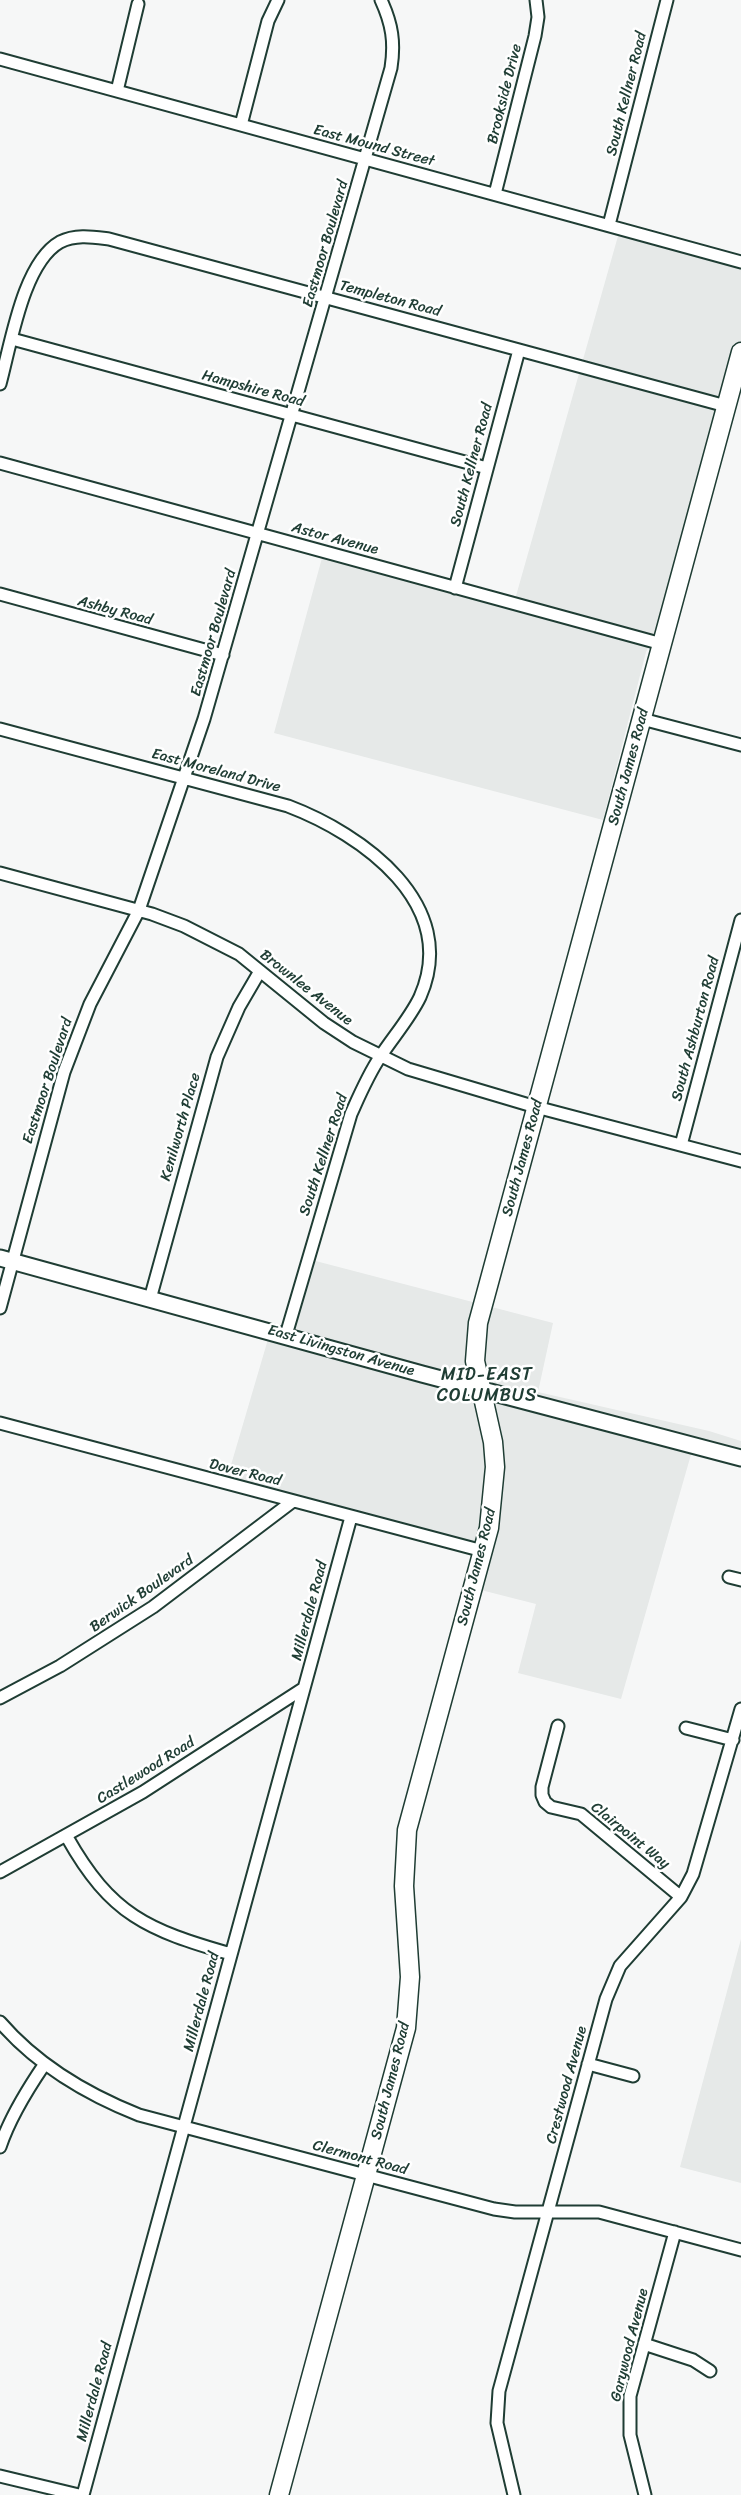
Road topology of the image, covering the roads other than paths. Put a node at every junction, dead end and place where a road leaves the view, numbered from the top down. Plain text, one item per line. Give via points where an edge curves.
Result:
1 (381, 0) edge
2 (536, 0) edge
3 (667, 0) edge
4 (274, 1) edge
5 (138, 4) dead end
6 (0, 59) edge
7 (117, 91) junction
8 (241, 125) junction
9 (366, 159) junction
10 (495, 194) junction
11 (609, 225) junction
12 (741, 262) edge
13 (326, 298) junction
14 (12, 339) junction
15 (519, 350) junction
16 (741, 352) edge
17 (0, 384) edge
18 (726, 406) junction
19 (292, 415) junction
20 (0, 464) edge
21 (487, 468) junction
22 (258, 534) junction
23 (455, 588) junction
24 (0, 594) edge
25 (662, 644) junction
26 (223, 655) junction
27 (642, 719) junction
28 (0, 729) edge
29 (741, 745) edge
30 (184, 778) junction
31 (0, 872) edge
32 (404, 884) joint
33 (139, 910) junction
34 (741, 920) edge
35 (260, 971) junction
36 (380, 1056) junction
37 (536, 1107) junction
38 (681, 1145) junction
39 (741, 1161) edge
40 (6, 1260) edge
41 (150, 1299) junction
42 (0, 1308) edge
43 (286, 1335) junction
44 (482, 1390) junction
45 (0, 1423) edge
46 (741, 1458) edge
47 (293, 1501) junction
48 (351, 1517) junction
49 (483, 1551) junction
50 (729, 1577) dead end
51 (741, 1580) edge
52 (304, 1688) junction
53 (0, 1698) edge
54 (741, 1709) edge
55 (558, 1726) dead end
56 (686, 1728) dead end
57 (733, 1740) junction
58 (67, 1837) junction
59 (0, 1872) edge
60 (681, 1897) junction
61 (231, 1954) junction
62 (0, 2022) edge
63 (588, 2064) junction
64 (44, 2065) junction
65 (632, 2076) dead end
66 (183, 2126) junction
67 (0, 2147) edge
68 (367, 2175) junction
69 (548, 2212) junction
70 (675, 2232) junction
71 (741, 2250) edge
72 (644, 2344) junction
73 (710, 2371) dead end
74 (0, 2476) edge
75 (81, 2495) edge
76 (280, 2495) edge
77 (514, 2495) edge
78 (645, 2495) edge

1 - 9 street, Eastmoor Boulevard via 390,19 394,50 392,68
2 - 10 street, Brookside Drive via 535,36
3 - 11 street, South Kellner Road
4 - 8 street
5 - 7 street
6 - 7 street, East Mound Street
7 - 8 street, East Mound Street
8 - 9 street, East Mound Street
9 - 10 street, East Mound Street
9 - 13 street, Eastmoor Boulevard
10 - 11 street, East Mound Street
11 - 12 street, East Mound Street
13 - 14 street, Templeton Road via 109,239 77,237 60,243 35,267
13 - 15 street, Templeton Road
13 - 19 street, Eastmoor Boulevard
14 - 17 street
14 - 19 street, Hampshire Road
15 - 18 street, Templeton Road
15 - 21 street, South Kellner Road
16 - 18 main road, South James Road
18 - 25 main road, South James Road
19 - 21 street, Hampshire Road
19 - 22 street, Eastmoor Boulevard
20 - 22 street, Astor Avenue
21 - 23 street, South Kellner Road
22 - 23 street, Astor Avenue
22 - 26 street, Eastmoor Boulevard
23 - 25 street, Astor Avenue
24 - 26 street, Ashby Road
25 - 27 main road, South James Road
26 - 30 street, Eastmoor Boulevard
27 - 29 street
27 - 37 main road, South James Road
28 - 30 street, East Moreland Drive
30 - 32 street, East Moreland Drive via 316,816 373,852
30 - 33 street, Eastmoor Boulevard
31 - 33 street, Brownlee Avenue
32 - 36 street, South Kellner Road via 426,928 429,964 416,1005
33 - 35 street, Brownlee Avenue via 214,940
33 - 40 street, Eastmoor Boulevard via 90,1004 64,1072
34 - 38 street, South Ashburton Road
35 - 36 street, Brownlee Avenue via 324,1023
35 - 41 street, Kenilworth Place via 238,1008 217,1057
36 - 37 street, Brownlee Avenue via 408,1070
36 - 43 street, South Kellner Road via 351,1114
37 - 38 street, Brownlee Avenue
37 - 44 main road, South James Road via 478,1323 475,1361
38 - 39 street, Brownlee Avenue
40 - 41 main road, East Livingston Avenue
40 - 42 street, Eastmoor Boulevard
41 - 43 main road, East Livingston Avenue
43 - 44 main road, East Livingston Avenue
44 - 46 main road, East Livingston Avenue
44 - 49 main road, South James Road via 496,1467 493,1509
45 - 47 street, Dover Road
47 - 48 street, Dover Road
47 - 53 street, Berwick Boulevard via 153,1607 60,1666
48 - 49 street, Dover Road
48 - 52 street, Millerdale Road
49 - 68 main road, South James Road via 410,1816 404,1886 410,1958 409,2008 403,2045
50 - 51 street
52 - 58 street, Castlewood Road
52 - 61 street, Millerdale Road
54 - 57 street, Crestwood Avenue
55 - 60 street, Clairpoint Way via 542,1787 545,1802 552,1807 582,1814
56 - 57 street
57 - 60 street, Crestwood Avenue via 701,1852
58 - 59 street, Castlewood Road
58 - 61 street via 84,1867 126,1912 182,1940
60 - 63 street, Crestwood Avenue via 620,1966 606,1999
61 - 66 street, Millerdale Road
62 - 64 street, Clermont Road
63 - 65 street
63 - 69 street, Crestwood Avenue
64 - 66 street, Clermont Road via 108,2103
64 - 67 street via 25,2092
66 - 68 street, Clermont Road
66 - 75 street, Millerdale Road
68 - 69 street, Clermont Road via 494,2209
68 - 76 main road, South James Road
69 - 70 street, Clermont Road via 599,2212
69 - 77 street, Crestwood Avenue via 497,2408 499,2437
70 - 71 street, Clermont Road
70 - 72 street, Garywood Avenue
72 - 73 street via 693,2360
72 - 78 street, Garywood Avenue via 629,2411 630,2435
74 - 75 street

